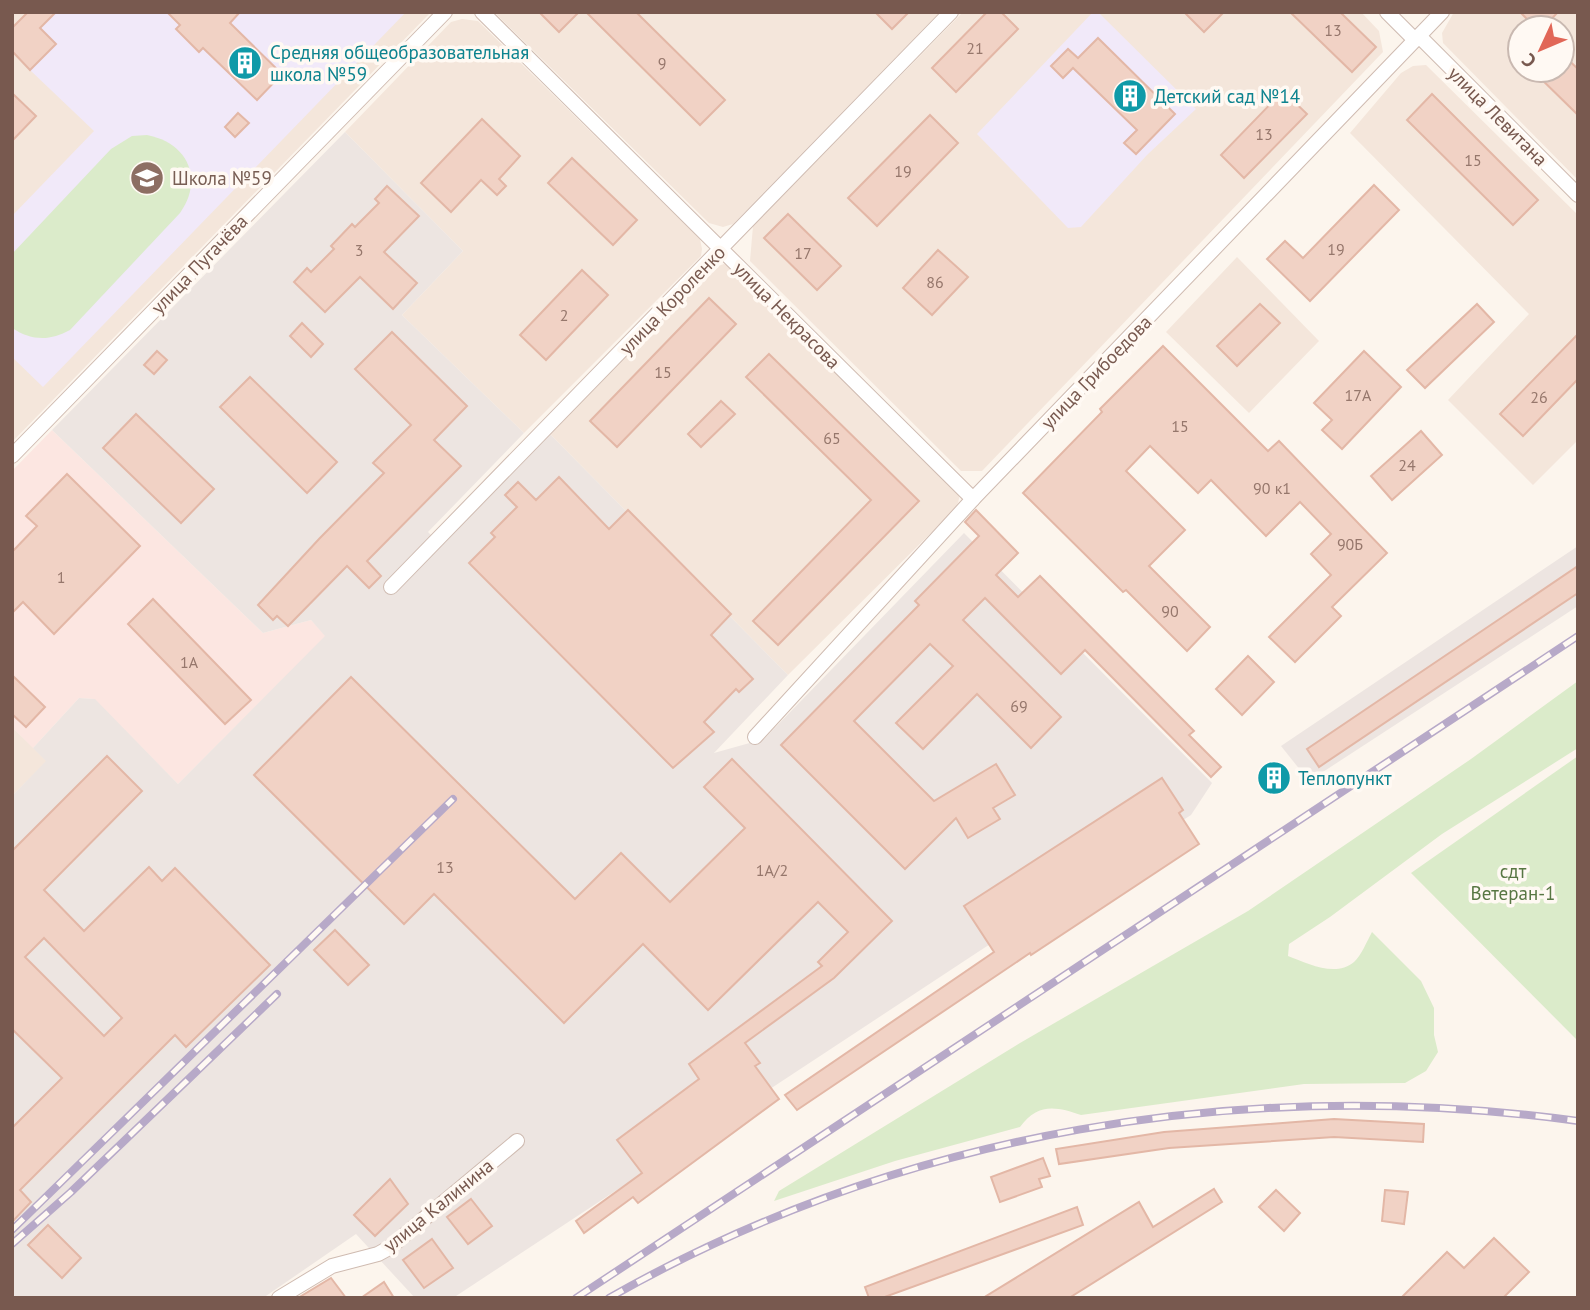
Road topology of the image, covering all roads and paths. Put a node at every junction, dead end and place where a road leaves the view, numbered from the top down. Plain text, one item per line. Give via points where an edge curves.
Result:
1 (445, 12) edge
2 (482, 12) edge
3 (951, 12) edge
4 (1387, 12) edge
5 (1442, 12) edge
6 (1417, 38) junction
7 (1578, 195) edge
8 (721, 249) junction
9 (12, 456) edge
10 (974, 499) junction
11 (391, 587) dead end
12 (755, 737) dead end
13 (517, 1141) dead end
14 (279, 1298) edge

1 - 9 street, улица Пугачёва
2 - 8 street, улица Некрасова
3 - 8 street, улица Короленко
4 - 6 street, улица Левитана
5 - 6 street, улица Грибоедова
6 - 7 street, улица Левитана
6 - 10 street, улица Грибоедова
8 - 10 street, улица Некрасова
8 - 11 street, улица Короленко
10 - 12 street, улица Грибоедова
13 - 14 street, улица Калинина via 389,1248 332,1266

